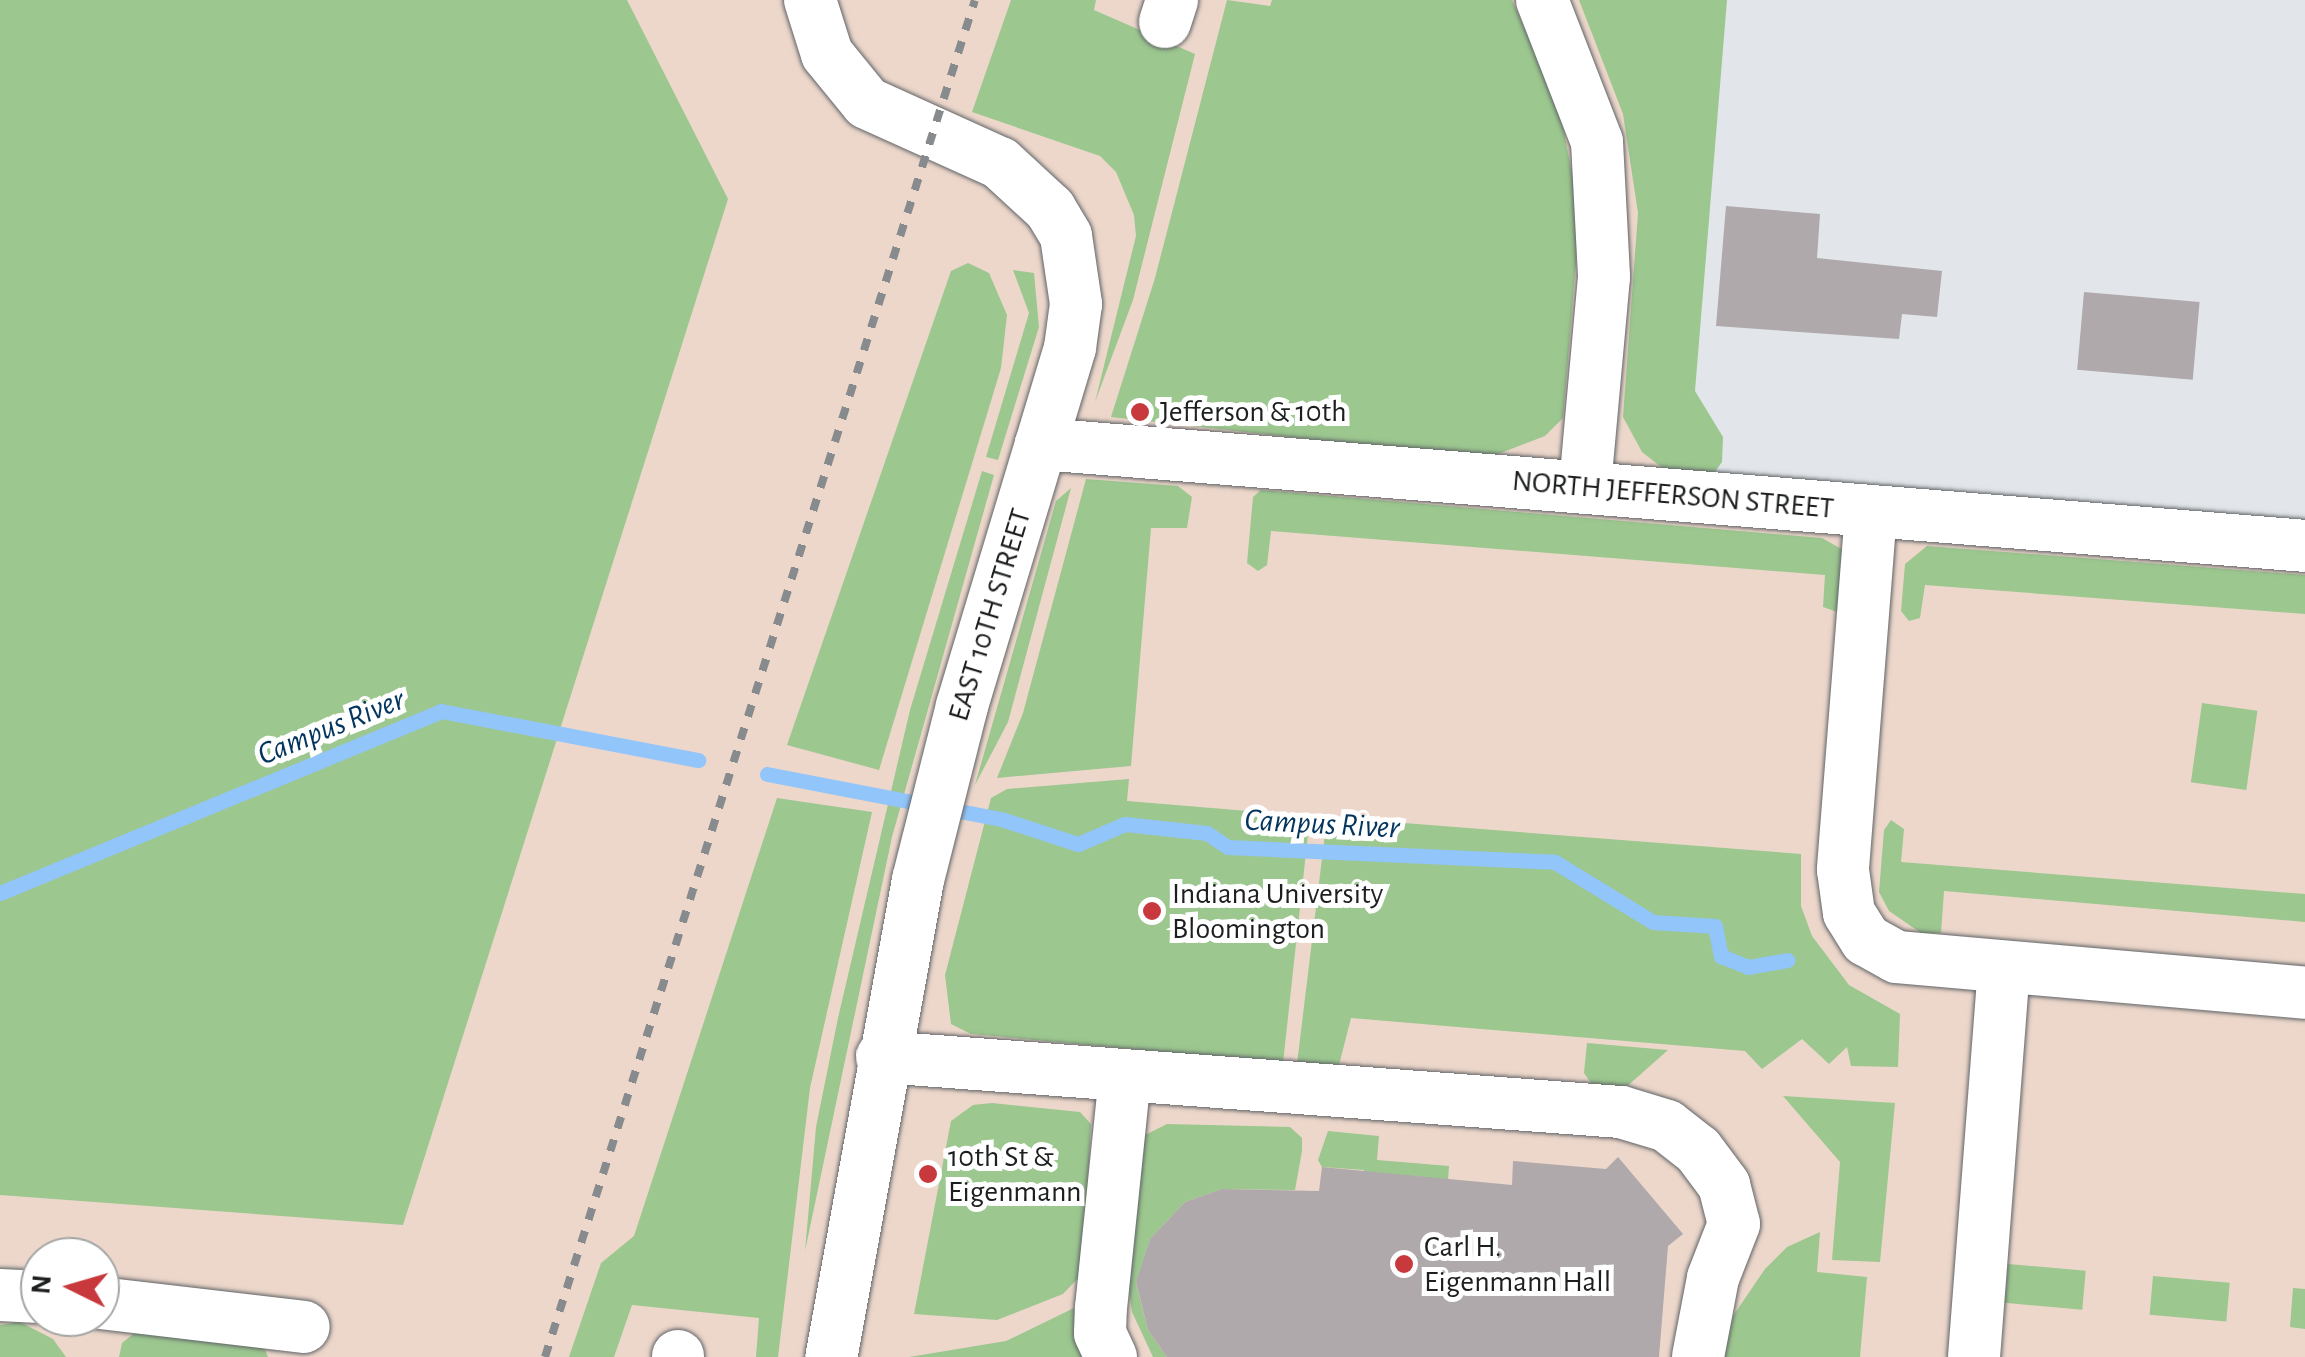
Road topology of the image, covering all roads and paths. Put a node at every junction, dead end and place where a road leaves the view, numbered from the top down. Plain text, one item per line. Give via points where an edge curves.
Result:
1 (810, 0) edge
2 (1542, 0) edge
3 (1042, 444) junction
4 (1585, 488) junction
5 (1871, 512) junction
6 (2305, 546) edge
7 (2004, 968) junction
8 (2305, 993) edge
9 (882, 1056) junction
10 (1125, 1075) junction
11 (120, 1306) edge
12 (304, 1328) dead end
13 (832, 1357) edge
14 (1110, 1357) edge
15 (1698, 1357) edge
16 (1974, 1357) edge

1 - 3 street, EAST 10TH STREET via 815,28 844,82 895,120 1000,163 1040,198 1066,236 1076,304
2 - 4 street via 1597,142 1604,277
3 - 4 street, NORTH JEFFERSON STREET
3 - 9 street, EAST 10TH STREET via 933,817
4 - 5 street, NORTH JEFFERSON STREET
5 - 6 street, NORTH JEFFERSON STREET
5 - 7 street via 1843,870 1849,913 1866,940 1897,957
7 - 8 street
7 - 16 street
9 - 10 street
9 - 13 street, EAST 10TH STREET
10 - 14 street via 1100,1308 1100,1334
10 - 15 street via 1621,1112 1667,1126 1698,1150 1724,1185 1734,1224 1714,1278
11 - 12 street

